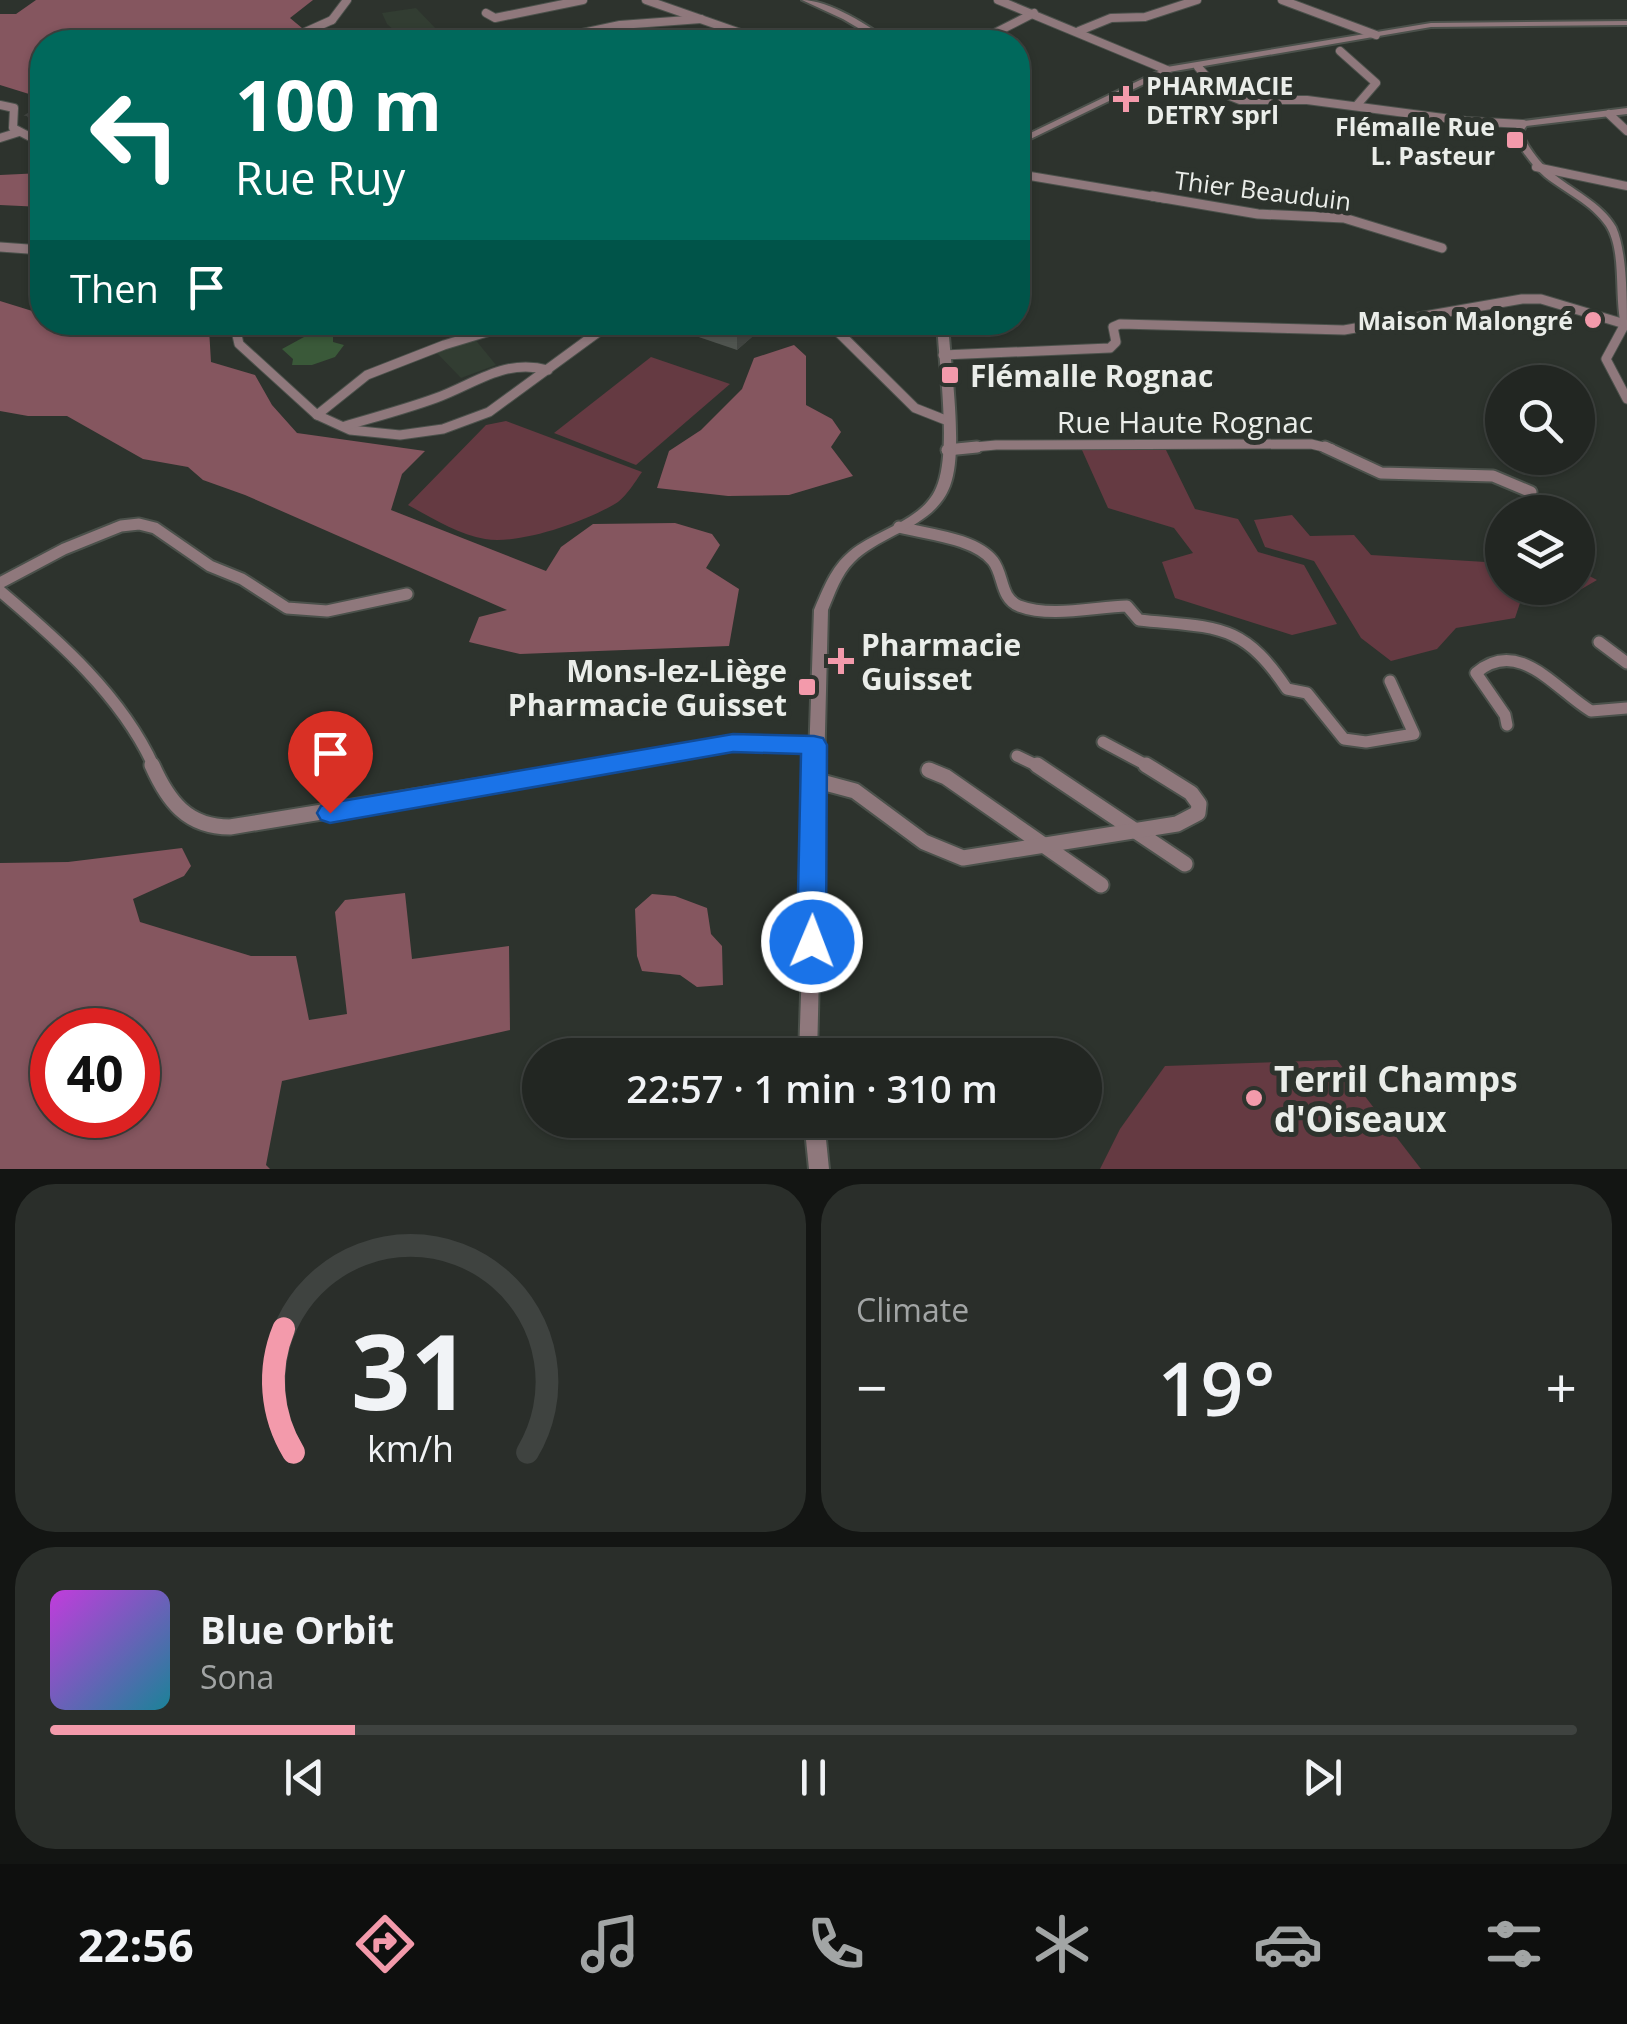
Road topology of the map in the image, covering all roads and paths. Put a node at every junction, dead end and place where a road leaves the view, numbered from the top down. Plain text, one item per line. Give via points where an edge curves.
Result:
1 (347, 0) edge
2 (583, 0) edge
3 (646, 0) edge
4 (806, 0) edge
5 (998, 0) edge
6 (1197, 0) edge
7 (1282, 0) edge
8 (1130, 9) dead end
9 (680, 12) junction
10 (486, 13) dead end
11 (1034, 14) junction
12 (1120, 17) junction
13 (701, 19) junction
14 (332, 20) junction
15 (675, 20) junction
16 (1627, 23) edge
17 (308, 30) edge
18 (340, 30) edge
19 (592, 30) edge
20 (732, 30) edge
21 (867, 30) edge
22 (1001, 30) edge
23 (1079, 31) junction
24 (1376, 35) junction
25 (1340, 50) dead end
26 (1198, 67) junction
27 (1167, 70) junction
28 (0, 105) edge
29 (1357, 106) junction
30 (1627, 111) edge
31 (1609, 114) junction
32 (1523, 124) junction
33 (1627, 131) edge
34 (19, 132) junction
35 (1031, 136) edge
36 (30, 137) edge
37 (0, 138) edge
38 (1536, 167) junction
39 (1030, 176) edge
40 (1627, 186) edge
41 (0, 246) edge
42 (1442, 248) dead end
43 (30, 249) edge
44 (1626, 324) edge
45 (237, 335) edge
46 (477, 335) edge
47 (595, 335) edge
48 (841, 335) edge
49 (942, 335) edge
50 (943, 355) junction
51 (548, 370) junction
52 (1627, 399) edge
53 (317, 415) junction
54 (948, 421) junction
55 (342, 427) junction
56 (947, 450) junction
57 (1532, 492) dead end
58 (899, 527) junction
59 (0, 583) edge
60 (0, 591) edge
61 (407, 594) dead end
62 (1599, 642) dead end
63 (1627, 663) edge
64 (1390, 680) dead end
65 (1627, 708) edge
66 (1507, 725) dead end
67 (1103, 742) dead end
68 (814, 745) junction
69 (1017, 756) dead end
70 (929, 770) dead end
71 (814, 780) junction
72 (1135, 830) junction
73 (1045, 846) junction
74 (1185, 864) dead end
75 (1101, 885) dead end
76 (808, 1038) edge
77 (816, 1138) edge
78 (820, 1169) edge

1 - 14 street
2 - 10 street via 496,20
3 - 9 street
4 - 21 street
5 - 11 street
6 - 12 street via 1145,18
7 - 24 street
8 - 12 street
9 - 13 street
9 - 15 street
11 - 22 street
11 - 23 street
12 - 23 street
13 - 15 street
13 - 20 street
14 - 17 street
14 - 18 street
15 - 19 street
16 - 24 street via 1449,24
23 - 27 street
24 - 26 street
25 - 29 street via 1376,84
26 - 27 street
26 - 29 street via 1219,90 1240,100
27 - 35 street
28 - 34 street via 14,108
29 - 32 street
30 - 31 street
31 - 32 street
31 - 33 street
32 - 38 street via 1517,134
34 - 36 street
34 - 37 street
38 - 40 street
38 - 44 street via 1614,230
39 - 42 street, Thier Beauduin via 1258,214 1344,218
41 - 43 street
44 - 50 street via 1522,298 1344,330 1120,324 1113,327 1116,342 1110,348
44 - 52 street via 1606,359
45 - 53 street
46 - 53 street via 371,373
47 - 51 street
48 - 54 street via 915,408
49 - 50 street
50 - 54 street
51 - 55 street via 514,365
51 - 55 street via 494,409 451,427 400,434
53 - 55 street
54 - 56 street
56 - 57 street, Rue Haute Rognac via 1311,444 1383,474 1491,472
56 - 58 street via 939,497
58 - 64 street via 992,560 1016,606 1127,606 1139,620 1249,642 1287,689 1307,693 1344,740 1414,734
58 - 68 street via 846,562 820,610
59 - 61 street via 74,544 139,524 287,608 328,611
60 - 68 street via 65,645 140,738 165,795 186,816 211,827 278,822 733,743
62 - 63 street
65 - 66 street via 1591,711 1532,664 1515,659 1476,673
67 - 72 street via 1199,804 1191,820
68 - 71 street
69 - 72 street
70 - 73 street
71 - 73 street via 848,786 950,856 970,859
71 - 76 street
72 - 73 street
72 - 74 street
73 - 75 street
77 - 78 street

